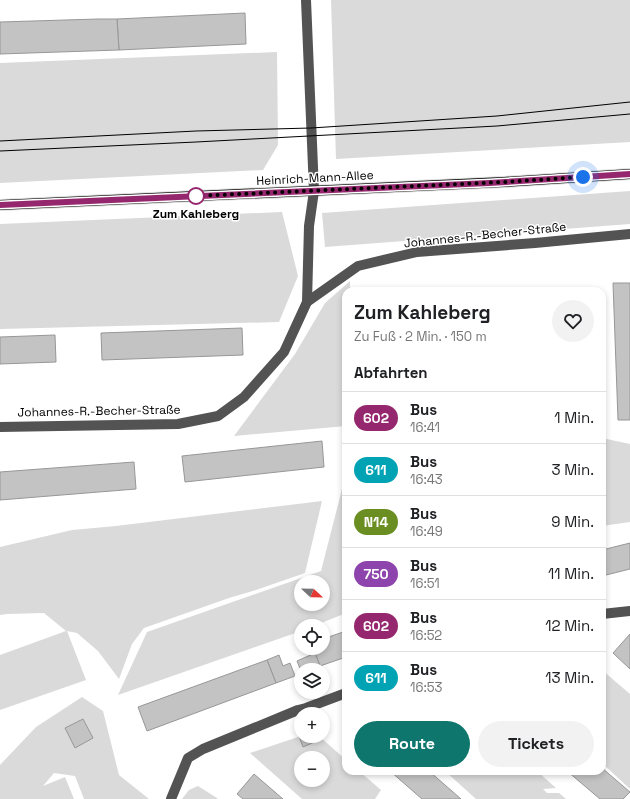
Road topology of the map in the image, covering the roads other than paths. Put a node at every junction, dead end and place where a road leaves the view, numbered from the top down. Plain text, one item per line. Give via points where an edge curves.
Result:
1 (306, 0) edge
2 (630, 174) edge
3 (314, 191) junction
4 (0, 205) edge
5 (630, 234) edge
6 (307, 302) junction
7 (0, 427) edge
8 (630, 611) edge
9 (606, 614) edge
10 (342, 694) edge
11 (171, 799) edge

1 - 3 street
2 - 3 main road, Heinrich-Mann-Allee
3 - 4 main road, Heinrich-Mann-Allee
3 - 6 street, Johannes-R.-Becher-Straße via 309,226
5 - 6 street, Johannes-R.-Becher-Straße via 417,252 358,266
6 - 7 street, Johannes-R.-Becher-Straße via 284,352 244,398 218,416 178,424
8 - 9 street
10 - 11 street via 203,749 188,758

